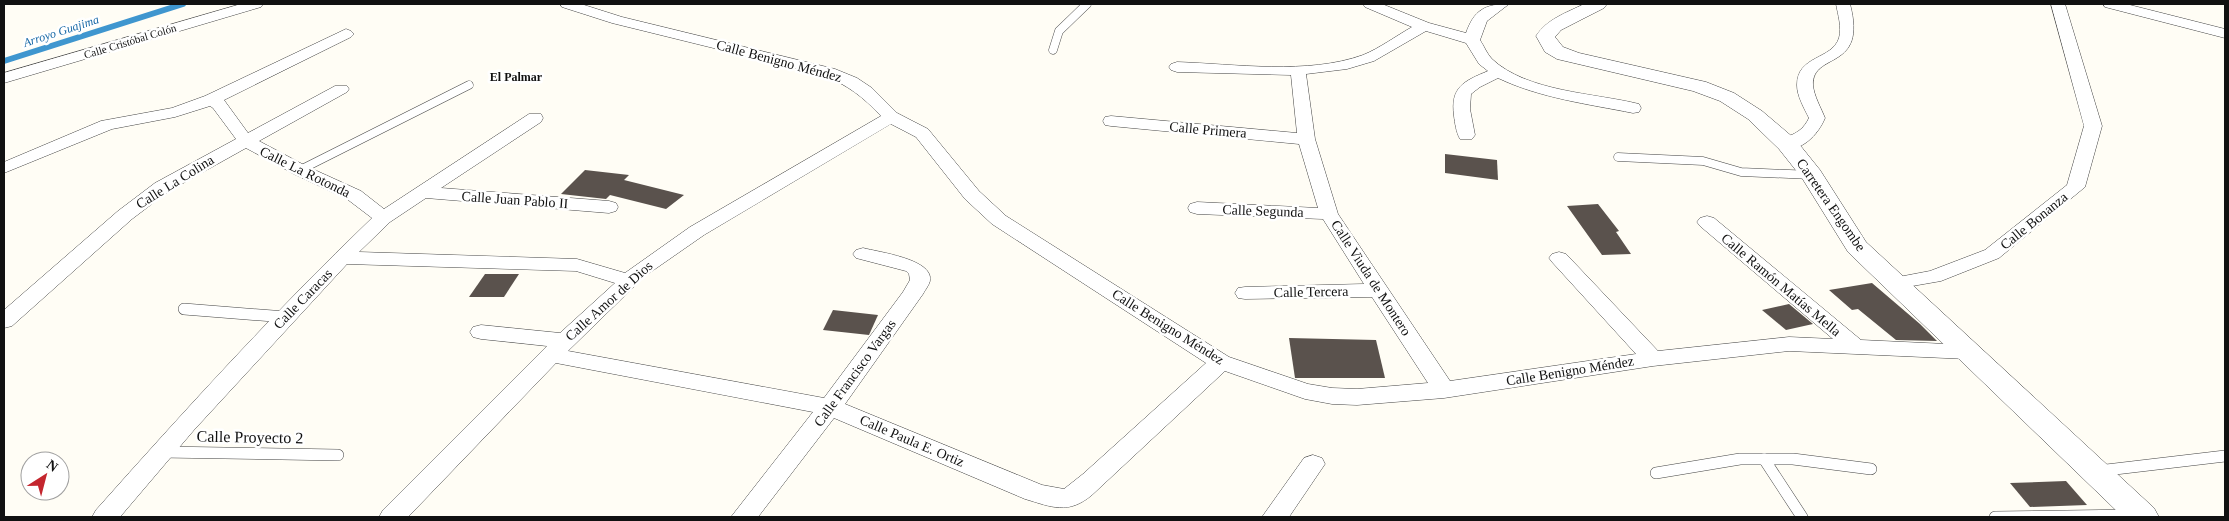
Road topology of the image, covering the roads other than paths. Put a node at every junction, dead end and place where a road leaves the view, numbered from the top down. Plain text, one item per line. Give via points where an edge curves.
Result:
1 (256, 4) edge
2 (567, 4) edge
3 (1087, 4) edge
4 (1370, 4) edge
5 (1502, 4) edge
6 (1598, 4) edge
7 (1843, 4) edge
8 (2058, 4) edge
9 (2110, 4) edge
10 (1424, 26) junction
11 (346, 34) dead end
12 (2225, 34) edge
13 (1472, 40) junction
14 (1053, 50) dead end
15 (1177, 67) dead end
16 (1298, 70) junction
17 (1499, 72) junction
18 (4, 78) edge
19 (469, 85) dead end
20 (341, 89) dead end
21 (211, 100) junction
22 (1633, 108) dead end
23 (891, 117) junction
24 (535, 118) dead end
25 (1111, 121) dead end
26 (1466, 135) dead end
27 (1306, 139) junction
28 (245, 140) junction
29 (1787, 144) junction
30 (1618, 157) dead end
31 (4, 168) edge
32 (300, 170) junction
33 (1812, 175) junction
34 (420, 192) junction
35 (609, 207) dead end
36 (1196, 208) dead end
37 (1329, 214) junction
38 (383, 218) junction
39 (1707, 222) dead end
40 (863, 254) dead end
41 (342, 258) junction
42 (1559, 258) dead end
43 (628, 280) junction
44 (1895, 283) junction
45 (1378, 290) junction
46 (1245, 293) dead end
47 (184, 310) dead end
48 (286, 317) junction
49 (4, 321) edge
50 (481, 332) dead end
51 (1856, 347) junction
52 (558, 348) junction
53 (1968, 352) junction
54 (1653, 359) junction
55 (1221, 362) junction
56 (1444, 390) junction
57 (830, 407) junction
58 (161, 452) junction
59 (338, 455) dead end
60 (2225, 456) edge
61 (1764, 459) junction
62 (1313, 464) dead end
63 (1871, 469) dead end
64 (2095, 471) junction
65 (1656, 473) dead end
66 (2142, 516) edge
67 (105, 517) edge
68 (392, 517) edge
69 (744, 517) edge
70 (1276, 517) edge
71 (1802, 517) edge
72 (1995, 517) edge

1 - 18 street, Calle Cristóbal Colón
2 - 23 street, Calle Benigno Méndez via 617,20 828,72 852,81 866,91
3 - 14 lane via 1059,31
4 - 10 street
5 - 13 street via 1479,19
6 - 29 street, Carretera Engombe via 1554,26 1545,36 1547,46 1574,58 1699,86 1727,97 1755,115
7 - 29 street via 1848,16 1848,39 1836,55 1814,63 1807,74 1805,84 1817,118 1812,131
8 - 44 street, Calle Bonanza via 2093,126 2076,187 1992,254 1934,276
9 - 12 street
10 - 13 street
10 - 16 street via 1369,58 1333,68
11 - 21 street
13 - 17 street via 1486,63
15 - 16 street
16 - 27 street, Calle Viuda de Montero
17 - 22 street via 1552,92
17 - 26 street via 1476,81 1464,91 1460,99
19 - 32 lane
20 - 28 street, Calle La Colina
21 - 28 street, Calle La Rotonda via 220,104
21 - 31 street via 175,112 107,125
23 - 43 street, Calle Amor de Dios via 697,231
23 - 55 street, Calle Benigno Méndez via 922,133 972,195 999,220
24 - 34 street, Calle Caracas
25 - 27 street, Calle Primera
27 - 37 street, Calle Viuda de Montero
28 - 32 street, Calle La Rotonda
28 - 49 street, Calle La Colina via 162,187 125,215
29 - 33 street, Carretera Engombe
30 - 33 lane via 1703,161 1741,172
32 - 38 street, Calle La Rotonda via 354,195
33 - 44 street, Carretera Engombe via 1857,246
34 - 35 street, Calle Juan Pablo II
34 - 38 street, Calle Caracas
36 - 37 street, Calle Segunda
37 - 45 street, Calle Viuda de Montero
38 - 41 street, Calle Caracas
39 - 51 street, Calle Ramón Matías Mella
40 - 57 street, Calle Francisco Vargas via 913,267 919,272 920,280
41 - 43 street via 577,265
41 - 48 street, Calle Caracas
42 - 54 street
43 - 52 street, Calle Amor de Dios
44 - 53 street, Carretera Engombe
45 - 46 street, Calle Tercera
45 - 56 street, Calle Viuda de Montero
47 - 48 lane
48 - 58 street, Calle Caracas
50 - 52 street, Calle Paula E. Ortiz
51 - 53 street, Calle Benigno Méndez
51 - 54 street, Calle Benigno Méndez via 1789,344
52 - 57 street, Calle Paula E. Ortiz
52 - 68 street, Calle Amor de Dios
53 - 64 street, Carretera Engombe
54 - 56 street, Calle Benigno Méndez
55 - 56 street, Calle Benigno Méndez via 1297,389 1332,396
55 - 57 street, Calle Paula E. Ortiz via 1073,498 1066,500 1034,492
57 - 69 street, Calle Francisco Vargas
58 - 59 lane, Calle Proyecto 2
58 - 67 street, Calle Caracas
60 - 64 lane
61 - 63 lane via 1793,458
61 - 65 lane via 1740,459
61 - 71 lane
62 - 70 street
64 - 66 street, Carretera Engombe
66 - 72 lane

